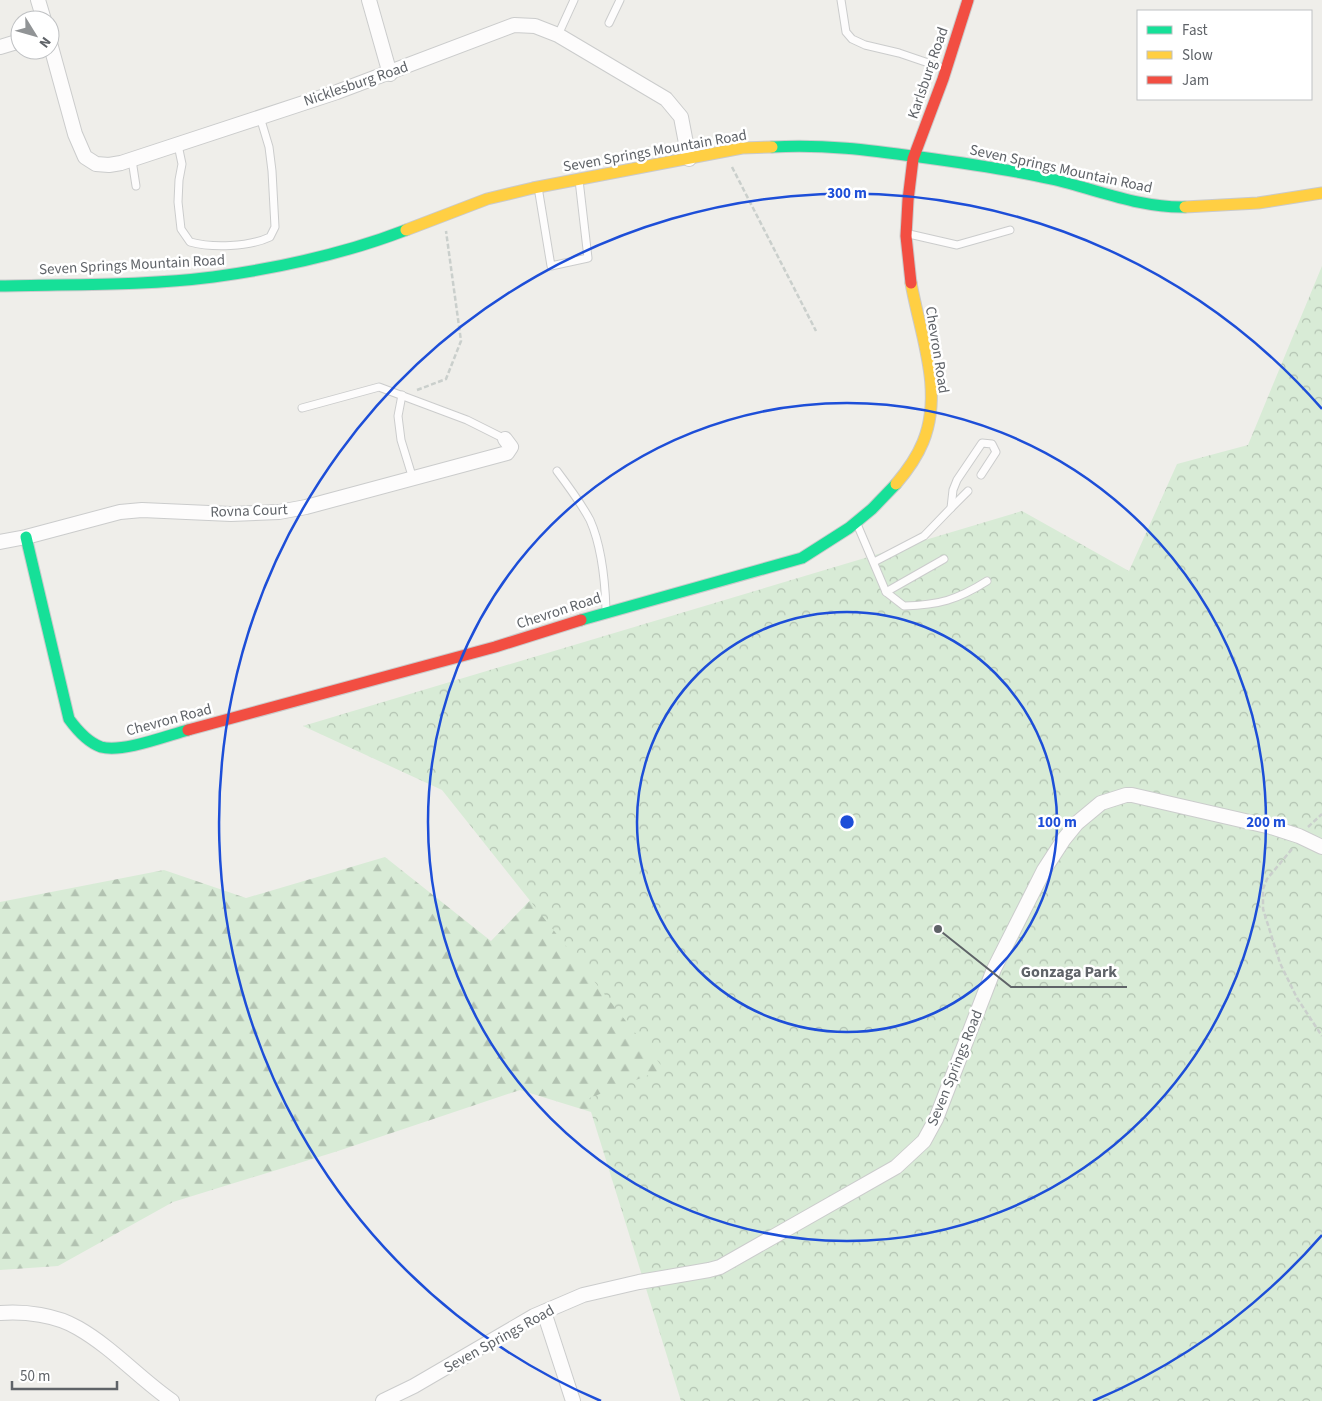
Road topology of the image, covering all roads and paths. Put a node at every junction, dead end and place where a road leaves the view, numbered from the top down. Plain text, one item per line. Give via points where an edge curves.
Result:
1 (369, 0) edge
2 (574, 0) edge
3 (620, 0) edge
4 (841, 0) edge
5 (968, 0) edge
6 (609, 23) dead end
7 (558, 35) junction
8 (55, 60) edge
9 (946, 69) junction
10 (390, 74) junction
11 (260, 117) junction
12 (178, 144) junction
13 (725, 152) junction
14 (913, 156) junction
15 (690, 158) junction
16 (132, 160) junction
17 (579, 179) junction
18 (136, 186) dead end
19 (538, 187) junction
20 (1322, 192) edge
21 (447, 215) junction
22 (1010, 230) dead end
23 (906, 233) junction
24 (0, 286) edge
25 (816, 331) dead end
26 (402, 396) junction
27 (302, 408) dead end
28 (505, 439) joint
29 (557, 471) dead end
30 (981, 475) dead end
31 (413, 478) junction
32 (968, 491) dead end
33 (952, 508) junction
34 (856, 523) junction
35 (26, 537) junction
36 (0, 542) edge
37 (944, 559) dead end
38 (874, 562) junction
39 (987, 581) dead end
40 (886, 592) junction
41 (606, 612) junction
42 (1322, 814) edge
43 (1299, 836) junction
44 (1322, 847) edge
45 (1322, 1036) edge
46 (544, 1312) junction
47 (0, 1313) edge
48 (172, 1401) edge
49 (383, 1401) edge
50 (573, 1401) edge

1 - 10 street
2 - 7 lane
3 - 6 lane
4 - 9 lane via 846,32 852,39
5 - 9 street, Karlsburg Road
7 - 10 street, Nicklesburg Road via 535,26 514,26
7 - 15 street, Nicklesburg Road via 666,99 681,117
8 - 16 street, Nicklesburg Road via 75,134 85,157 96,164 109,165
9 - 14 street, Karlsburg Road
10 - 11 street, Nicklesburg Road
11 - 12 street, Nicklesburg Road
11 - 12 lane via 269,147 275,227 270,237 258,243 204,246 190,242 181,229 179,188 182,164
12 - 16 street, Nicklesburg Road
13 - 14 street, Seven Springs Mountain Road via 808,144
13 - 15 street, Seven Springs Mountain Road
13 - 25 path
14 - 20 street, Seven Springs Mountain Road via 997,167 1135,202 1176,207 1258,203
14 - 23 street, Chevron Road
15 - 17 street, Seven Springs Mountain Road
16 - 18 lane
17 - 19 street, Seven Springs Mountain Road
17 - 19 lane via 588,258 551,266
19 - 21 street, Seven Springs Mountain Road via 487,199
21 - 24 street, Seven Springs Mountain Road via 342,252 278,267 212,277 128,283
21 - 26 path via 446,236 460,340 446,379
22 - 23 lane via 957,245
23 - 34 street, Chevron Road via 907,259 931,388 930,412 927,428 911,464 877,506
26 - 27 lane via 379,387
26 - 28 lane via 467,420
26 - 31 lane via 398,416 401,440
28 - 31 street, Rovna Court via 511,447 507,453
29 - 41 lane via 590,521 603,571
30 - 33 lane via 996,452 992,444 982,443 973,454 953,490
31 - 35 street, Rovna Court via 279,512 120,512
32 - 33 lane
33 - 38 lane via 924,536
34 - 38 lane
34 - 41 street, Chevron Road via 802,558
35 - 36 street, Rovna Court
35 - 41 street, Chevron Road via 69,719 85,737 106,748 131,746 485,650
37 - 40 lane
38 - 40 lane
39 - 40 lane via 964,595 930,606 904,606
42 - 43 path
43 - 44 street, Seven Springs Road
43 - 45 path via 1267,878 1263,889 1263,909 1280,962 1297,998
43 - 46 street, Seven Springs Road via 1132,795 1101,803 1077,823 1044,870 994,969 936,1119 924,1141 896,1167 720,1267 583,1295
46 - 49 street, Seven Springs Road
46 - 50 street
47 - 48 street via 47,1316 78,1327

